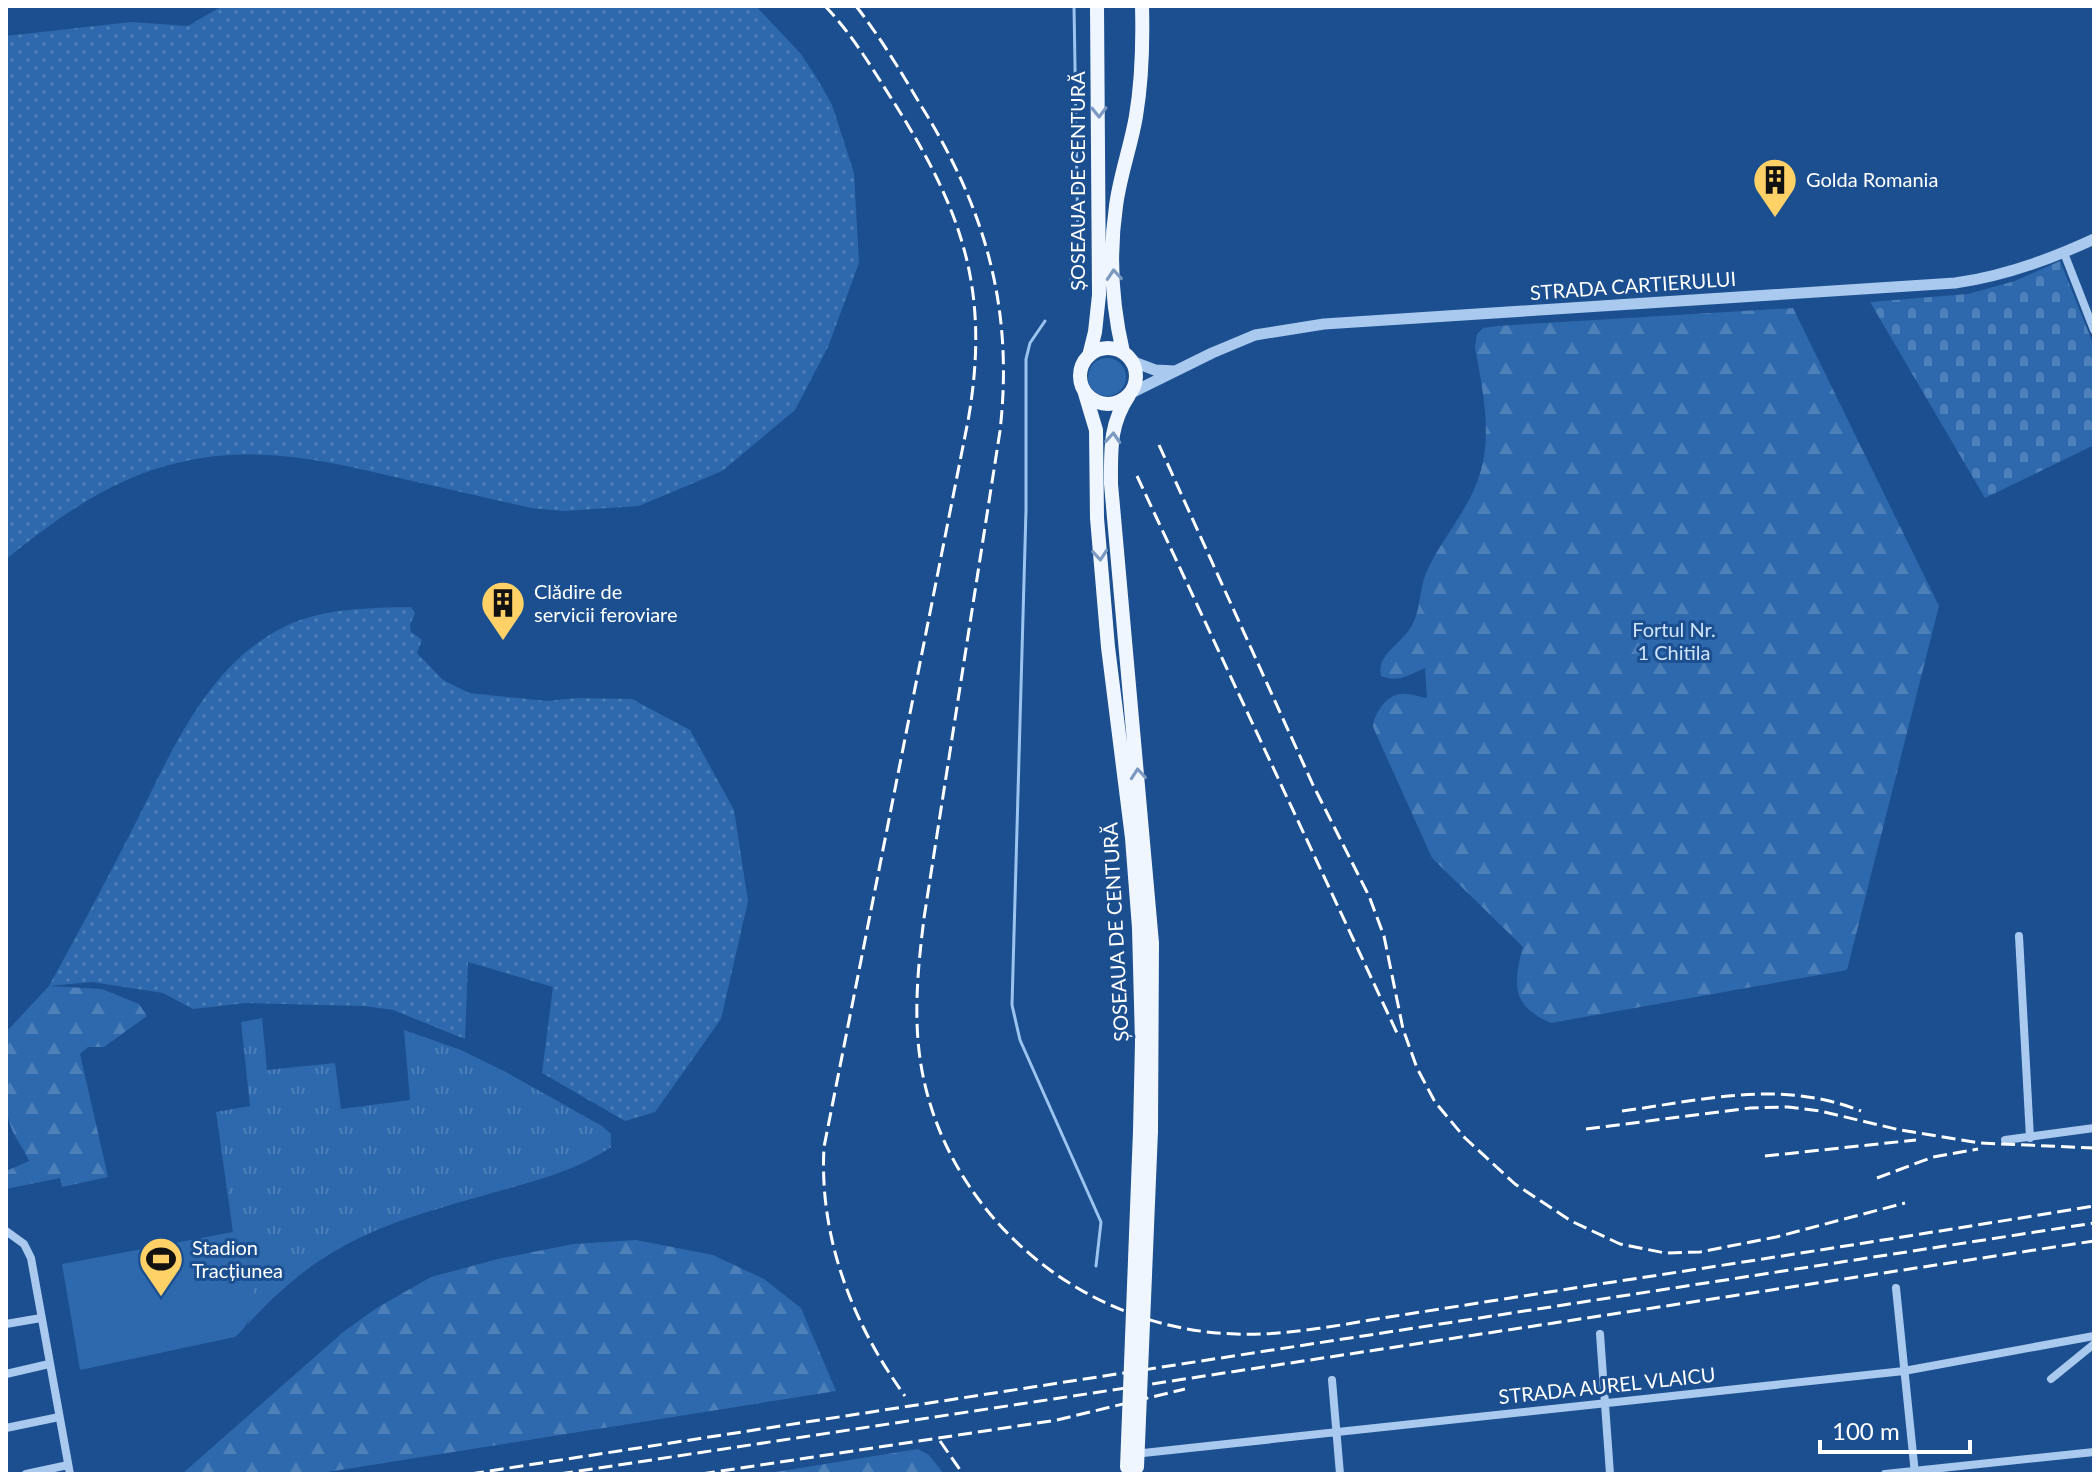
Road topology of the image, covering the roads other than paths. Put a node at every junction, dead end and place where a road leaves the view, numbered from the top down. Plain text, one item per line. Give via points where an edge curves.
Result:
1 (1097, 6) edge
2 (1142, 6) edge
3 (2094, 239) edge
4 (2064, 253) junction
5 (2094, 330) edge
6 (1089, 356) junction
7 (1127, 357) junction
8 (1175, 371) junction
9 (1084, 390) junction
10 (1130, 394) junction
11 (2019, 936) dead end
12 (2094, 1128) edge
13 (1145, 1131) junction
14 (2030, 1138) junction
15 (2005, 1140) dead end
16 (6, 1231) edge
17 (1896, 1288) dead end
18 (41, 1318) junction
19 (6, 1324) edge
20 (1600, 1334) dead end
21 (2094, 1336) edge
22 (2094, 1344) edge
23 (49, 1364) junction
24 (1904, 1371) junction
25 (6, 1374) edge
26 (2051, 1379) dead end
27 (1332, 1380) dead end
28 (1605, 1402) junction
29 (59, 1417) junction
30 (6, 1428) edge
31 (1336, 1431) junction
32 (2094, 1452) edge
33 (1130, 1468) edge
34 (69, 1469) edge
35 (1915, 1472) edge
36 (26, 1474) edge
37 (1340, 1474) edge
38 (1610, 1474) edge
39 (1885, 1474) edge

1 -> 6 main road, ȘOSEAUA DE CENTURĂ via 1099,295
7 -> 2 main road, ȘOSEAUA DE CENTURĂ via 1116,314 1113,233 1139,94
3 - 4 street, STRADA CARTIERULUI
4 - 5 street
4 - 8 street, STRADA CARTIERULUI via 2014,271 1955,283 1282,329 1232,343
6 - 7 main road via 1109,348
6 - 9 main road, ȘOSEAUA DE CENTURĂ via 1080,374
7 - 8 street via 1155,370
7 - 10 main road, ȘOSEAUA DE CENTURĂ via 1136,372
8 - 10 street, STRADA CARTIERULUI
9 - 10 main road via 1105,404
9 -> 13 main road, ȘOSEAUA DE CENTURĂ via 1096,430 1108,647 1137,898
13 -> 10 main road, ȘOSEAUA DE CENTURĂ via 1154,978 1111,484 1112,430
11 - 14 street
12 - 14 street
13 - 33 main road, ȘOSEAUA DE CENTURĂ, bridge
14 - 15 street
16 - 18 street via 29,1250
17 - 24 street
18 - 19 street
18 - 23 street
20 - 28 street
21 - 24 street, STRADA AUREL VLAICU
22 - 26 street
23 - 25 street
23 - 29 street
24 - 28 street, STRADA AUREL VLAICU
24 - 35 street
27 - 31 street
28 - 31 street, STRADA AUREL VLAICU
28 - 38 street
29 - 30 street
29 - 34 street
31 - 33 street, STRADA AUREL VLAICU
31 - 37 street
32 - 35 street
34 - 36 street
35 - 39 street

